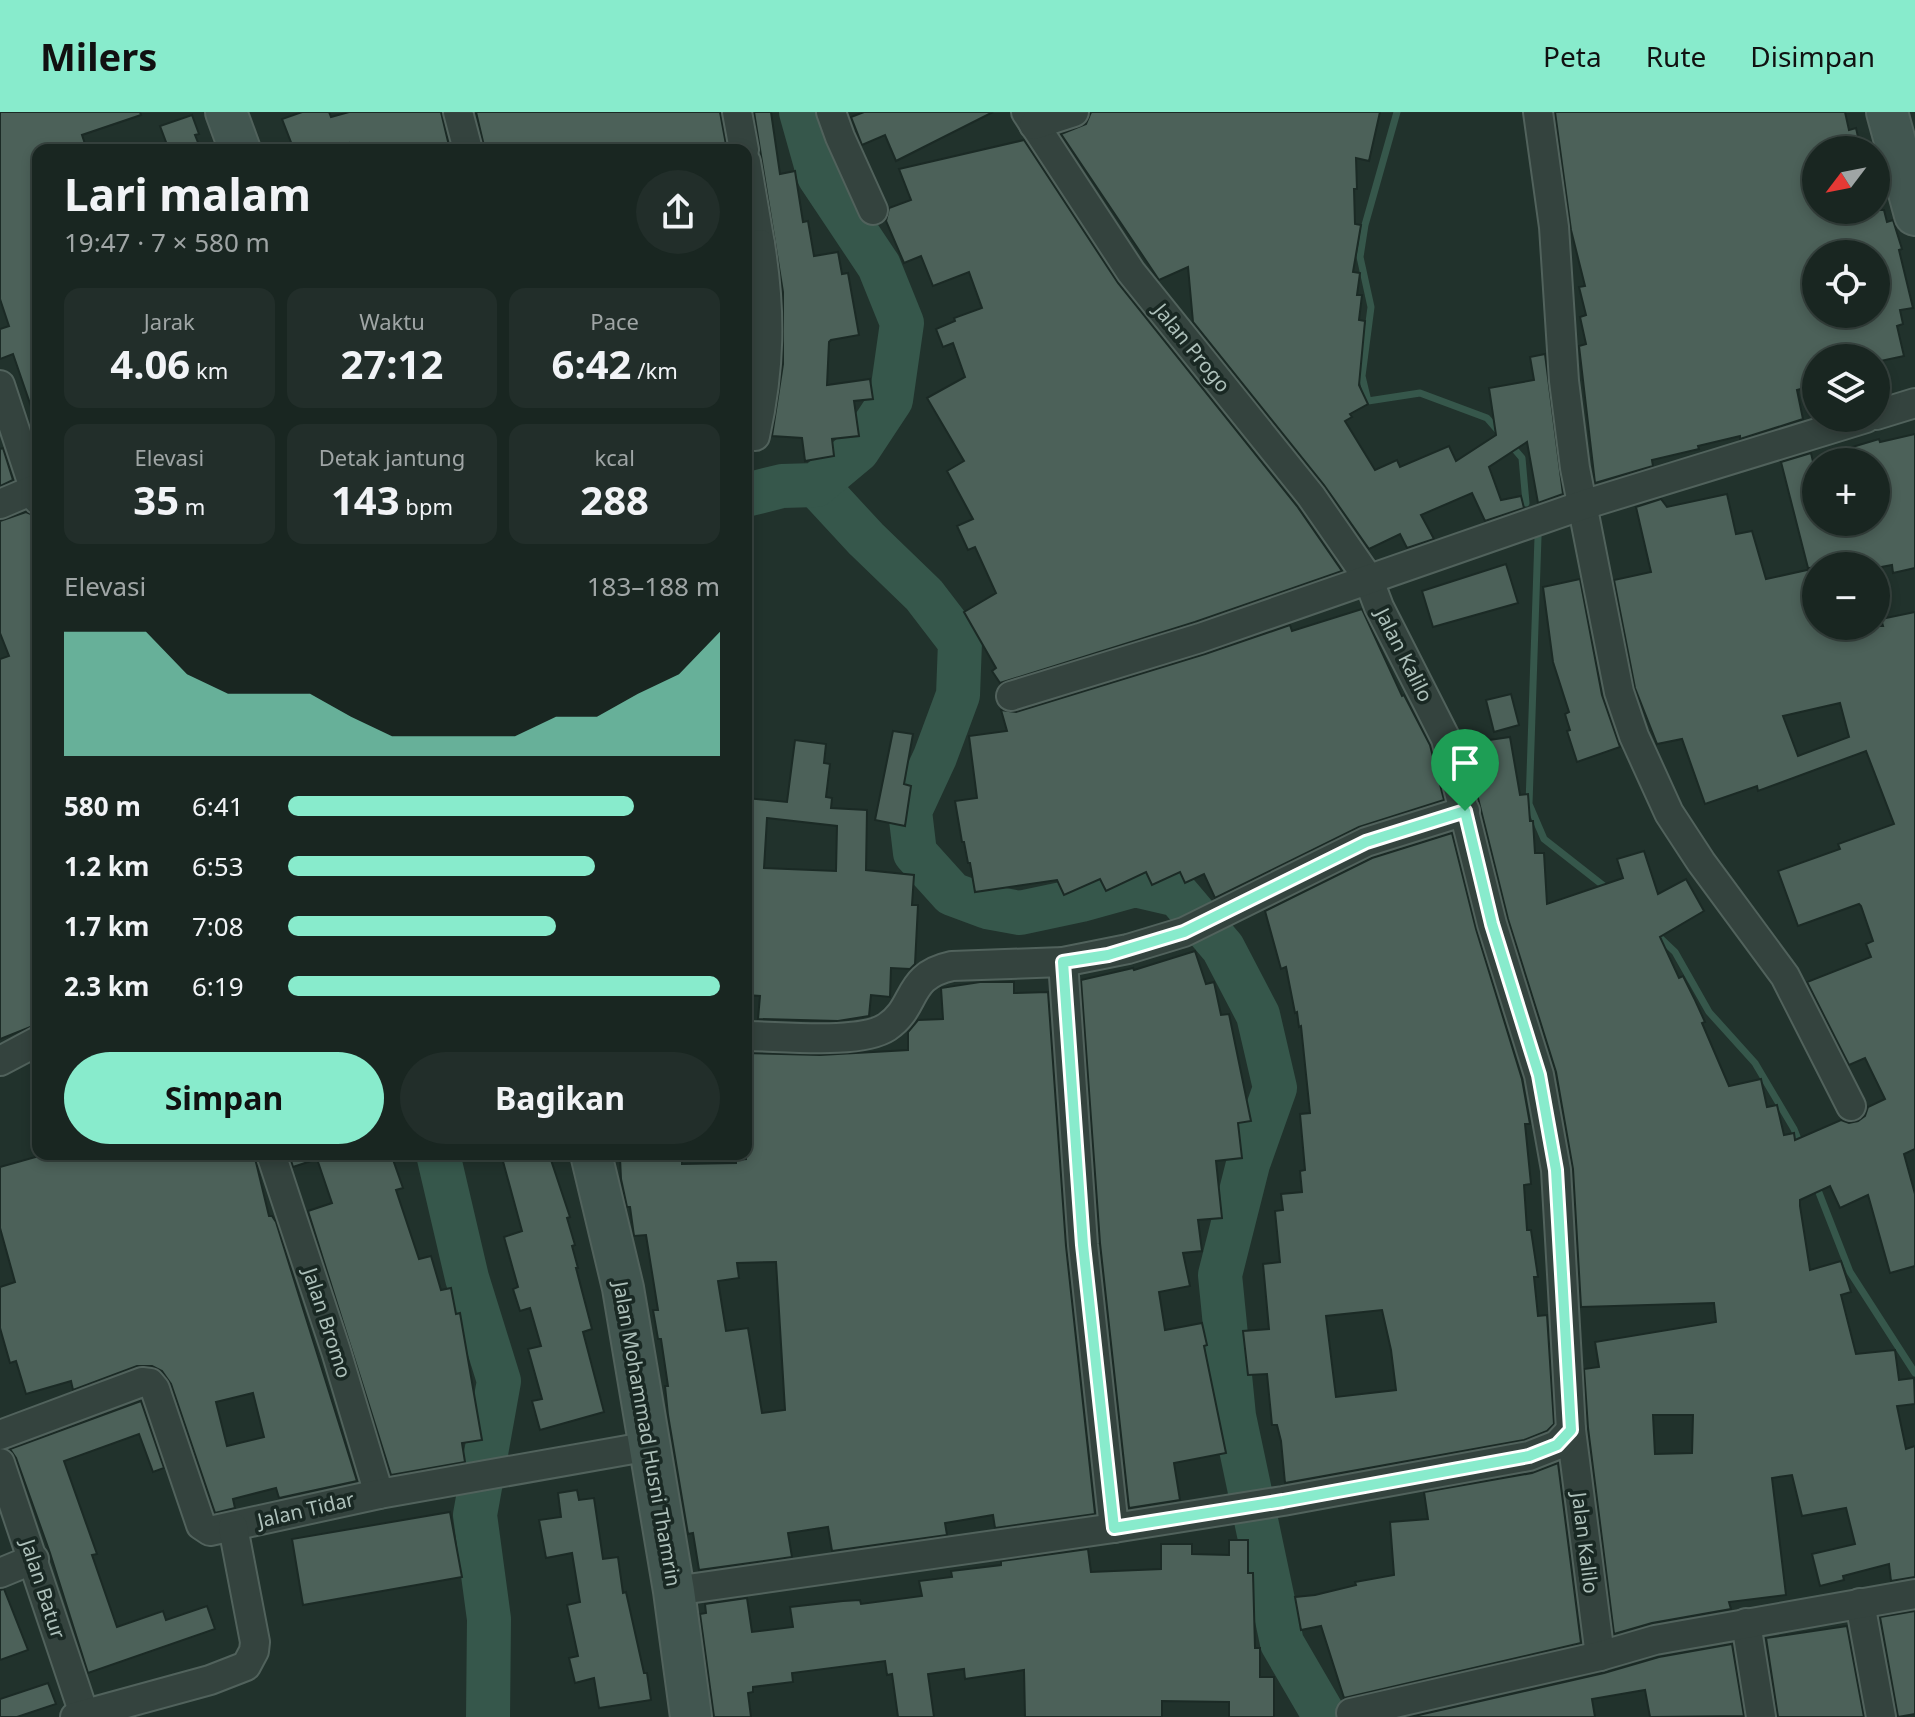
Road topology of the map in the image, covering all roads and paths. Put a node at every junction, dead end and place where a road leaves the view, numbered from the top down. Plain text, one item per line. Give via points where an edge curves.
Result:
1 (226, 112) edge
2 (458, 112) edge
3 (737, 112) edge
4 (831, 112) edge
5 (1074, 112) edge
6 (1538, 112) edge
7 (1887, 112) edge
8 (1030, 118) edge
9 (238, 144) edge
10 (466, 144) edge
11 (743, 144) edge
12 (873, 210) dead end
13 (1915, 215) edge
14 (753, 246) edge
15 (0, 385) edge
16 (1915, 403) edge
17 (1890, 411) edge
18 (1820, 432) edge
19 (755, 436) dead end
20 (32, 478) edge
21 (32, 494) edge
22 (0, 504) edge
23 (1583, 505) junction
24 (1368, 578) junction
25 (1011, 696) dead end
26 (1465, 811) junction
27 (1063, 962) junction
28 (752, 1036) edge
29 (32, 1044) edge
30 (0, 1061) edge
31 (1851, 1106) dead end
32 (273, 1160) edge
33 (592, 1160) edge
34 (1571, 1430) junction
35 (0, 1435) edge
36 (650, 1446) junction
37 (0, 1463) edge
38 (379, 1494) junction
39 (233, 1527) junction
40 (1114, 1528) junction
41 (34, 1559) junction
42 (0, 1573) edge
43 (674, 1591) junction
44 (1915, 1594) edge
45 (1860, 1603) junction
46 (1746, 1623) junction
47 (1600, 1656) junction
48 (1351, 1713) dead end
49 (80, 1716) edge
50 (691, 1717) edge
51 (1761, 1717) edge
52 (1881, 1717) edge

1 - 9 street
2 - 10 street
3 - 11 street
4 - 12 street
5 - 8 street
6 - 23 street via 1554,227 1564,381
7 - 13 street
8 - 24 street, Jalan Progo via 1131,272 1311,496
14 - 19 street via 769,326
15 - 20 street
16 - 17 street
18 - 23 street
21 - 22 street
23 - 24 street
23 - 31 street via 1619,692 1651,776 1701,862 1785,976
24 - 25 street via 1200,638
24 - 26 street, Jalan Kalilo via 1446,739
26 - 27 street via 1366,842 1184,932 1108,955
26 - 34 street, Jalan Kalilo via 1492,924 1542,1089 1556,1170
27 - 28 street via 937,970 920,980 894,1020 876,1033 843,1038
27 - 40 street via 1083,1245
29 - 30 street
32 - 38 street, Jalan Bromo
33 - 36 street, Jalan Mohammad Husni Thamrin via 623,1288
34 - 40 street via 1557,1445 1529,1456
34 - 47 street, Jalan Kalilo
35 - 39 street via 150,1383 201,1525 210,1531
36 - 38 street, Jalan Tidar
36 - 43 street, Jalan Mohammad Husni Thamrin
37 - 41 street, Jalan Batur
38 - 39 street, Jalan Tidar
39 - 49 street, Jalan Tidar via 255,1642 246,1666
40 - 43 street
41 - 42 street
41 - 49 street, Jalan Batur
43 - 50 street, Jalan Mohammad Husni Thamrin
44 - 45 street
45 - 46 street
45 - 52 street
46 - 47 street
46 - 51 street
47 - 48 street

